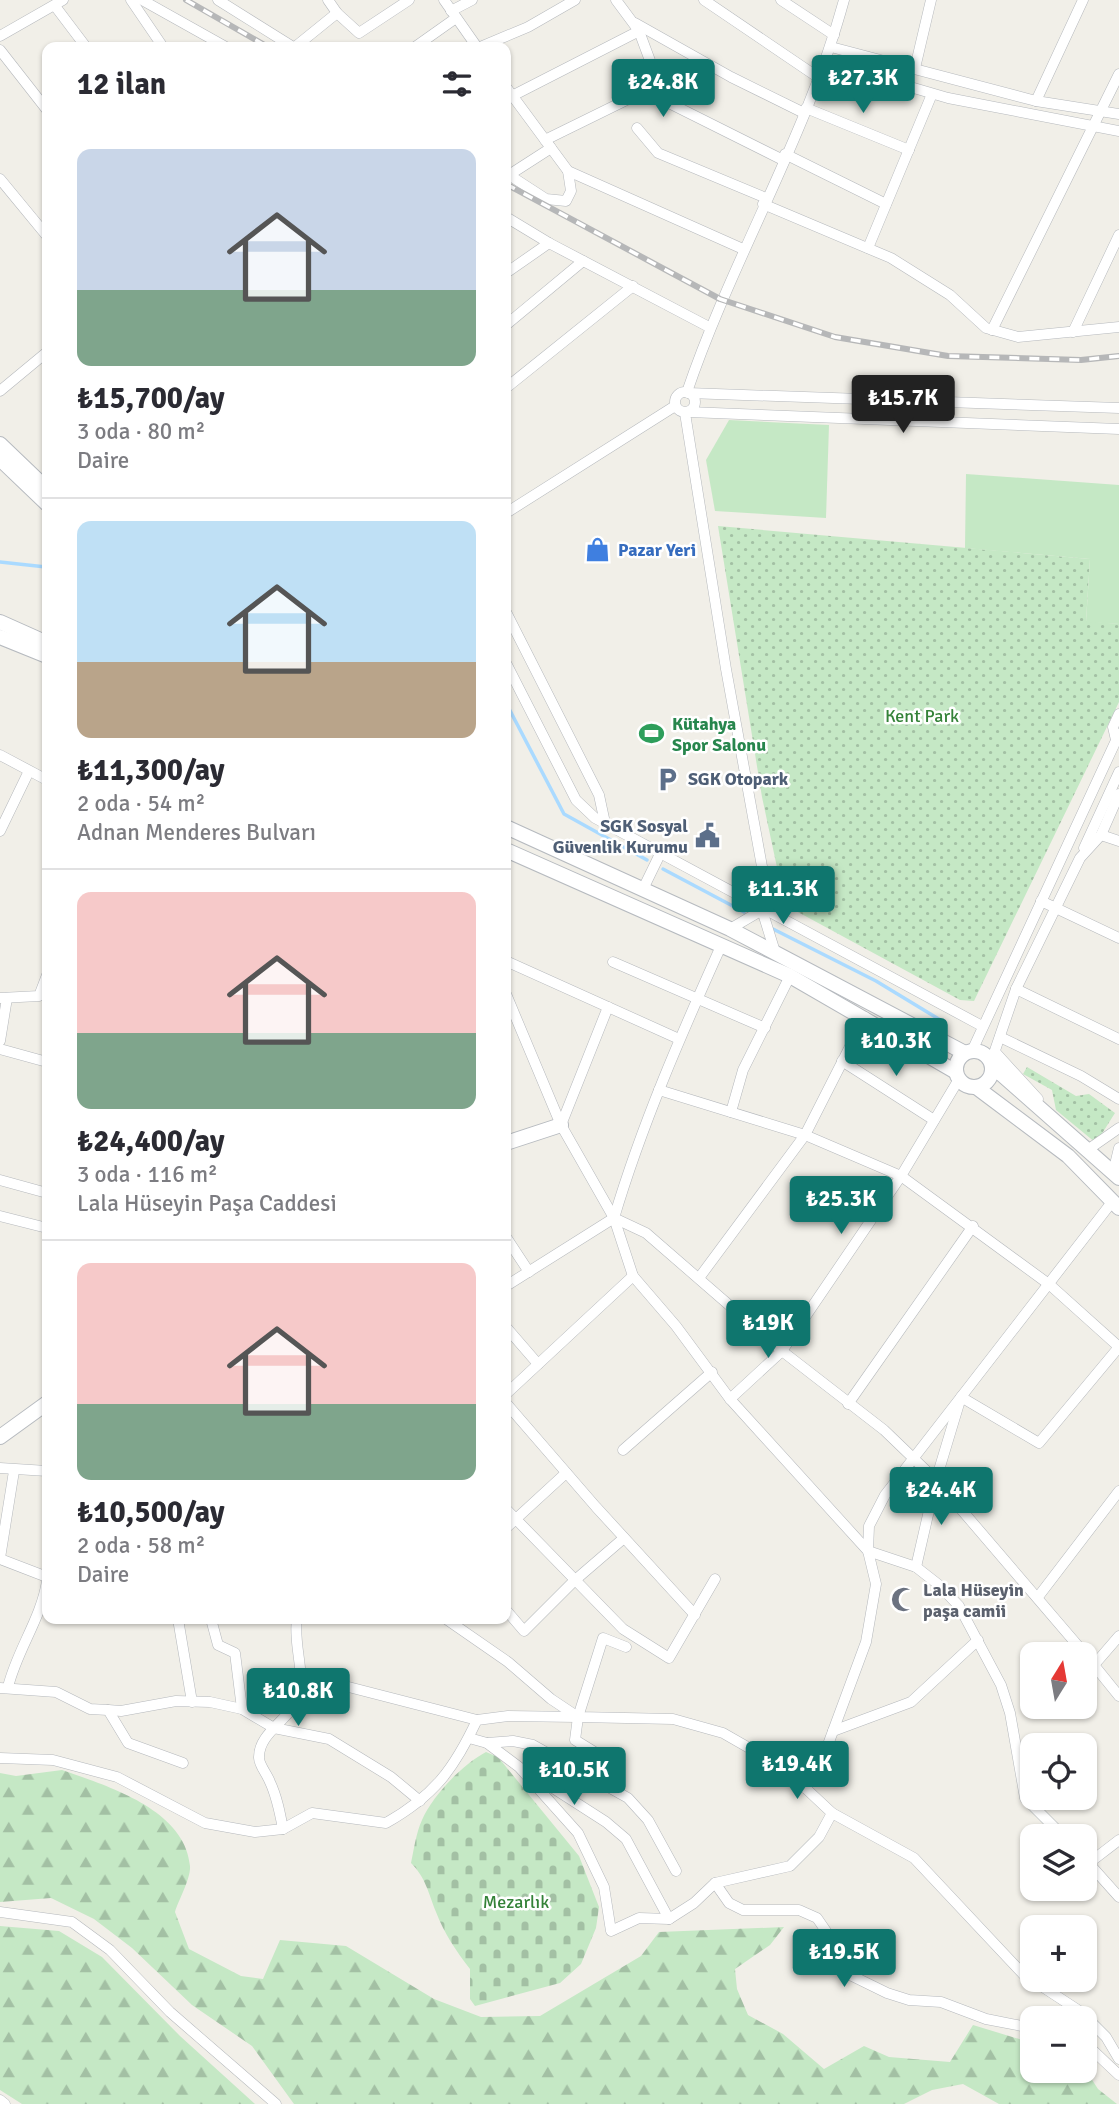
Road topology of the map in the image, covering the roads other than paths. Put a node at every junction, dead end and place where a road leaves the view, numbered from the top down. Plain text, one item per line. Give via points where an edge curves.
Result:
1 (131, 0) edge
2 (142, 0) edge
3 (218, 0) edge
4 (328, 0) edge
5 (409, 0) edge
6 (444, 0) edge
7 (472, 0) edge
8 (575, 0) edge
9 (616, 0) edge
10 (704, 0) edge
11 (781, 0) edge
12 (844, 0) edge
13 (931, 0) edge
14 (1083, 0) edge
15 (59, 3) edge
16 (337, 13) junction
17 (454, 14) junction
18 (636, 27) junction
19 (834, 35) junction
20 (0, 36) edge
21 (83, 42) edge
22 (160, 42) edge
23 (217, 42) edge
24 (286, 42) edge
25 (300, 42) edge
26 (421, 42) edge
27 (474, 42) edge
28 (490, 42) edge
29 (831, 47) junction
30 (0, 50) edge
31 (825, 62) junction
32 (915, 68) junction
33 (1119, 74) edge
34 (819, 78) junction
35 (659, 84) junction
36 (511, 91) edge
37 (932, 94) junction
38 (511, 95) edge
39 (1036, 101) junction
40 (42, 104) edge
41 (805, 111) junction
42 (1101, 111) junction
43 (1119, 114) edge
44 (1093, 126) junction
45 (637, 128) dead end
46 (1119, 131) edge
47 (548, 144) junction
48 (909, 150) junction
49 (784, 157) junction
50 (568, 171) junction
51 (511, 172) edge
52 (511, 176) edge
53 (0, 179) edge
54 (764, 201) junction
55 (886, 204) junction
56 (511, 220) edge
57 (519, 225) junction
58 (511, 228) edge
59 (42, 230) edge
60 (1119, 235) edge
61 (549, 243) junction
62 (868, 248) junction
63 (743, 250) junction
64 (583, 261) junction
65 (511, 270) edge
66 (633, 286) junction
67 (511, 321) edge
68 (709, 327) junction
69 (1119, 327) edge
70 (992, 330) junction
71 (1073, 332) junction
72 (42, 356) edge
73 (511, 383) edge
74 (0, 391) edge
75 (687, 392) junction
76 (675, 406) junction
77 (1119, 408) edge
78 (687, 412) junction
79 (1119, 429) edge
80 (0, 444) edge
81 (0, 459) edge
82 (42, 484) edge
83 (42, 499) edge
84 (511, 510) edge
85 (511, 621) edge
86 (0, 622) edge
87 (0, 637) edge
88 (42, 641) edge
89 (42, 654) edge
90 (511, 673) edge
91 (1119, 715) edge
92 (1117, 737) edge
93 (0, 755) edge
94 (29, 771) junction
95 (1119, 772) edge
96 (42, 778) edge
97 (1119, 794) edge
98 (605, 823) junction
99 (511, 829) edge
100 (0, 831) edge
101 (1101, 835) junction
102 (1119, 841) edge
103 (511, 852) edge
104 (662, 852) junction
105 (1080, 858) junction
106 (643, 889) junction
107 (1041, 901) junction
108 (1056, 907) junction
109 (762, 910) junction
110 (730, 929) junction
111 (1119, 938) edge
112 (721, 946) junction
113 (775, 952) junction
114 (613, 962) dead end
115 (511, 963) edge
116 (790, 976) junction
117 (1016, 989) junction
118 (2, 995) edge
119 (42, 998) edge
120 (697, 999) junction
121 (511, 1006) edge
122 (608, 1007) junction
123 (865, 1017) junction
124 (982, 1026) junction
125 (765, 1028) junction
126 (1000, 1037) junction
127 (679, 1039) junction
128 (1119, 1039) edge
129 (0, 1041) edge
130 (0, 1049) edge
131 (969, 1052) junction
132 (993, 1060) junction
133 (42, 1061) edge
134 (842, 1061) junction
135 (958, 1076) junction
136 (976, 1087) junction
137 (659, 1090) junction
138 (1119, 1099) edge
139 (731, 1112) junction
140 (934, 1120) junction
141 (561, 1125) junction
142 (1119, 1128) edge
143 (805, 1135) junction
144 (511, 1141) edge
145 (1119, 1148) edge
146 (1088, 1152) junction
147 (1116, 1175) edge
148 (901, 1176) junction
149 (0, 1180) edge
150 (42, 1192) edge
151 (1116, 1205) edge
152 (0, 1216) edge
153 (614, 1218) junction
154 (973, 1226) junction
155 (42, 1227) edge
156 (511, 1245) edge
157 (528, 1272) junction
158 (633, 1276) junction
159 (699, 1278) junction
160 (511, 1283) edge
161 (1051, 1285) junction
162 (511, 1333) edge
163 (782, 1351) junction
164 (538, 1364) junction
165 (712, 1372) junction
166 (511, 1389) edge
167 (961, 1397) junction
168 (730, 1399) junction
169 (848, 1404) junction
170 (42, 1407) edge
171 (511, 1409) edge
172 (0, 1437) edge
173 (622, 1450) dead end
174 (911, 1459) junction
175 (0, 1468) edge
176 (14, 1471) junction
177 (42, 1471) edge
178 (566, 1473) junction
179 (936, 1480) junction
180 (1117, 1497) edge
181 (511, 1515) edge
182 (515, 1519) junction
183 (511, 1523) edge
184 (624, 1538) junction
185 (868, 1551) junction
186 (0, 1559) edge
187 (916, 1567) junction
188 (42, 1577) edge
189 (715, 1578) dead end
190 (574, 1581) junction
191 (1038, 1597) junction
192 (42, 1607) edge
193 (695, 1615) junction
194 (511, 1616) edge
195 (179, 1624) edge
196 (212, 1624) edge
197 (296, 1624) edge
198 (453, 1624) edge
199 (1119, 1636) edge
200 (978, 1640) junction
201 (1075, 1642) edge
202 (626, 1647) dead end
203 (1097, 1662) edge
204 (1097, 1669) edge
205 (298, 1674) junction
206 (4, 1687) edge
207 (1119, 1696) edge
208 (192, 1702) junction
209 (242, 1709) junction
210 (107, 1710) junction
211 (578, 1717) junction
212 (477, 1720) junction
213 (274, 1728) junction
214 (833, 1731) junction
215 (469, 1738) junction
216 (487, 1743) junction
217 (0, 1758) edge
218 (183, 1763) dead end
219 (519, 1767) junction
220 (606, 1785) junction
221 (805, 1787) junction
222 (420, 1801) junction
223 (832, 1813) junction
224 (1051, 1824) edge
225 (283, 1829) junction
226 (1119, 1840) edge
227 (1097, 1854) edge
228 (676, 1871) dead end
229 (1097, 1872) edge
230 (715, 1883) junction
231 (1119, 1897) edge
232 (0, 1912) edge
233 (669, 1919) junction
234 (1020, 2026) edge
235 (1097, 2054) edge
236 (1119, 2059) edge
237 (1119, 2075) edge
238 (0, 2101) edge
239 (5, 2104) edge
240 (276, 2104) edge

1 - 22 street
2 - 23 street
3 - 24 street
4 - 16 street
5 - 16 street via 359,33
6 - 17 street
7 - 17 street
8 - 28 street
9 - 18 street
10 - 34 street
11 - 19 street
12 - 19 street
13 - 32 street
14 - 39 street
15 - 20 street
15 - 21 street
16 - 25 street
17 - 26 street
17 - 27 street
18 - 35 street
18 - 36 street
18 - 41 street
19 - 29 street
29 - 31 street
29 - 32 street
30 - 40 street
31 - 34 street
31 - 37 street
32 - 39 street
33 - 42 street
34 - 41 street
35 - 47 street
35 - 49 street via 671,106
37 - 44 street
37 - 48 street
38 - 47 street
39 - 42 street
41 - 48 street
41 - 49 street
42 - 43 street
42 - 44 street
44 - 46 street
44 - 70 street
45 - 54 street via 658,153
47 - 50 street
47 - 51 street
48 - 55 street
49 - 54 street
49 - 55 street
50 - 52 street via 571,191 566,201 546,199
50 - 63 street
53 - 59 street
54 - 62 street
54 - 63 street
55 - 62 street
56 - 57 street
57 - 58 street
57 - 61 street
60 - 71 street
61 - 64 street
61 - 65 street
62 - 70 street via 950,295
63 - 68 street
64 - 66 street
64 - 67 street
66 - 68 street
66 - 73 street
68 - 75 street
69 - 71 street
70 - 71 street via 1018,337
72 - 74 street
75 - 76 street via 678,395
75 - 77 street
75 - 78 street via 695,402
76 - 78 street
76 - 84 street
78 - 79 street
78 - 109 street via 763,872
80 - 82 main road
81 - 83 main road
85 - 98 street via 599,795
86 - 88 main road
87 - 89 main road
90 - 98 street via 576,800
91 - 92 street via 1113,727
92 - 107 street
93 - 94 street
94 - 96 street
94 - 100 street
95 - 105 street
97 - 101 street
98 - 104 street
99 - 106 main road
101 - 102 street
101 - 105 street
103 - 112 main road
104 - 106 street
104 - 109 street
105 - 108 street
106 - 110 main road
107 - 108 street
107 - 124 street
108 - 111 street
108 - 117 street
109 - 110 street
109 - 113 street
109 - 124 street
110 - 113 main road
112 - 116 main road
112 - 120 street
113 - 131 main road
114 - 120 street
115 - 122 street
116 - 123 main road
116 - 125 street
117 - 126 street
117 - 128 street
118 - 119 street
118 - 129 street
120 - 125 street
120 - 127 street
121 - 141 street
122 - 127 street
122 - 141 street
123 - 134 street
123 - 135 main road
124 - 131 street
125 - 139 street via 743,1070
126 - 132 street
126 - 138 street
127 - 137 street
130 - 133 street
131 - 132 main road
131 - 135 main road via 958,1061
132 - 136 main road via 990,1078
132 - 146 main road
134 - 140 street
134 - 143 street
135 - 136 main road via 966,1085
135 - 140 street
136 - 151 main road via 1068,1156
137 - 139 street
137 - 153 street
139 - 143 street
140 - 148 street
141 - 144 main road
141 - 153 street
142 - 146 street
143 - 148 street
143 - 159 street
145 - 147 street
146 - 147 main road
148 - 154 street
148 - 163 street
149 - 150 street
151 - 161 street
152 - 155 street
153 - 157 street
153 - 158 street
153 - 159 street via 646,1233
154 - 161 street
154 - 169 street
156 - 157 street
157 - 160 street
158 - 164 street
158 - 165 street
159 - 163 street
161 - 167 street
161 - 167 street via 1119,1347 1039,1443
162 - 164 street
163 - 168 street
163 - 169 street
164 - 166 street
165 - 168 street
165 - 173 street
167 - 174 street
167 - 179 street
168 - 185 street
169 - 174 street via 884,1430
170 - 172 main road
171 - 178 street
174 - 179 street
174 - 185 street via 869,1526
175 - 176 street
176 - 177 street
176 - 186 street
178 - 182 street
178 - 184 street
179 - 187 street
179 - 191 street
180 - 191 street
181 - 182 street
182 - 183 street
182 - 190 street
184 - 190 street
184 - 193 street
185 - 187 street
185 - 214 street via 876,1584 866,1642
186 - 188 street
187 - 200 street via 959,1606
189 - 193 street
190 - 193 street via 623,1629 669,1658
190 - 194 street via 524,1631
191 - 201 street
192 - 206 street
195 - 208 street
196 - 209 street via 218,1646 234,1653
197 - 205 street
198 - 211 street
199 - 203 street
200 - 214 street via 911,1702
200 - 224 street via 1010,1713 1025,1798
202 - 211 street via 603,1638
204 - 207 street
205 - 212 street
205 - 213 street via 299,1693 290,1714
206 - 210 street via 57,1692 90,1709
208 - 209 street
208 - 210 street
209 - 213 street
210 - 218 street via 128,1743
211 - 212 street
211 - 220 street via 575,1740 614,1764
211 - 221 street via 673,1719 723,1733 784,1768
212 - 215 street
213 - 222 street via 330,1739
213 - 225 street via 258,1760 277,1801
214 - 221 street
215 - 216 street
215 - 222 street via 456,1764
216 - 219 street
216 - 220 street via 533,1745
217 - 225 street via 53,1760 117,1777 205,1823 255,1832
219 - 233 street via 564,1793 626,1839
219 - 233 street via 578,1833 604,1887 611,1930 639,1918
220 - 228 street via 628,1798 648,1819
221 - 223 street
222 - 225 street via 386,1824 312,1813
223 - 230 street via 819,1838 790,1866
223 - 236 street via 914,1858 1023,1975 1081,2012 1106,2037
226 - 227 street
229 - 231 street
230 - 233 street
230 - 234 street via 729,1903 743,1910 799,1910 817,1918 828,1934 829,1956 838,1969 887,1993 941,2002
232 - 240 street via 72,1923 110,1950 170,2012
235 - 237 street
238 - 239 street

